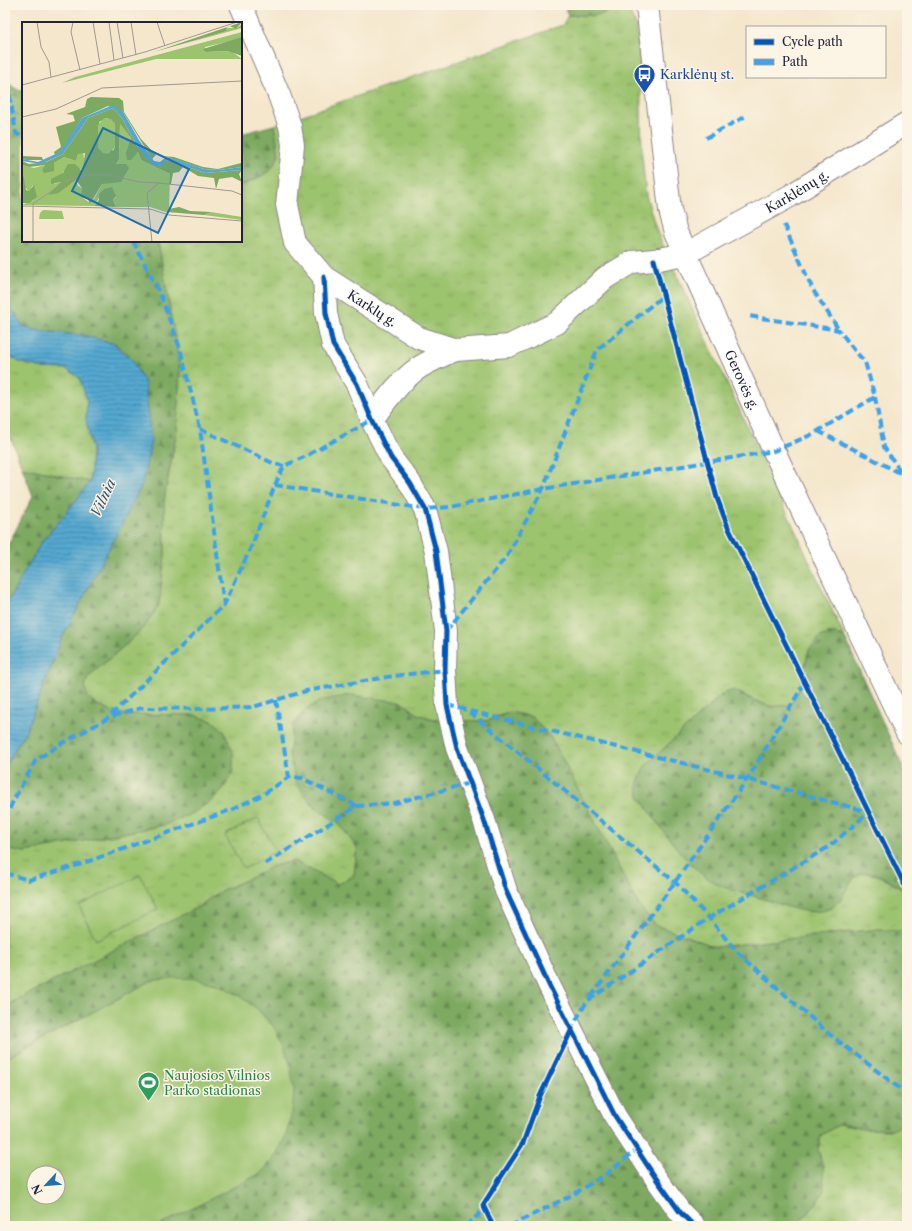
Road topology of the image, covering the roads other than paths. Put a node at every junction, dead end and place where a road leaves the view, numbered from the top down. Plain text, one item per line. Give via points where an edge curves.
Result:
1 (240, 5) edge
2 (647, 5) edge
3 (907, 123) edge
4 (685, 254) junction
5 (324, 277) junction
6 (456, 350) junction
7 (372, 420) junction
8 (907, 734) edge
9 (694, 1226) edge

1 - 5 street, Karklų g. via 290,126 293,145 287,205 295,243
2 - 4 street, Gerovės g. via 670,210
3 - 4 street, Karklėnų g. via 790,196
4 - 6 street, Karklų g. via 632,262 605,278 557,323 509,346
4 - 8 street, Gerovės g.
5 - 6 street, Karklų g. via 419,338
5 - 7 street via 326,313 333,345 357,384
6 - 7 street via 423,364 387,398
7 - 9 street via 391,458 425,508 436,551 446,631 445,670 448,705 457,748 484,820 506,891 549,985 615,1116 659,1183 680,1212

